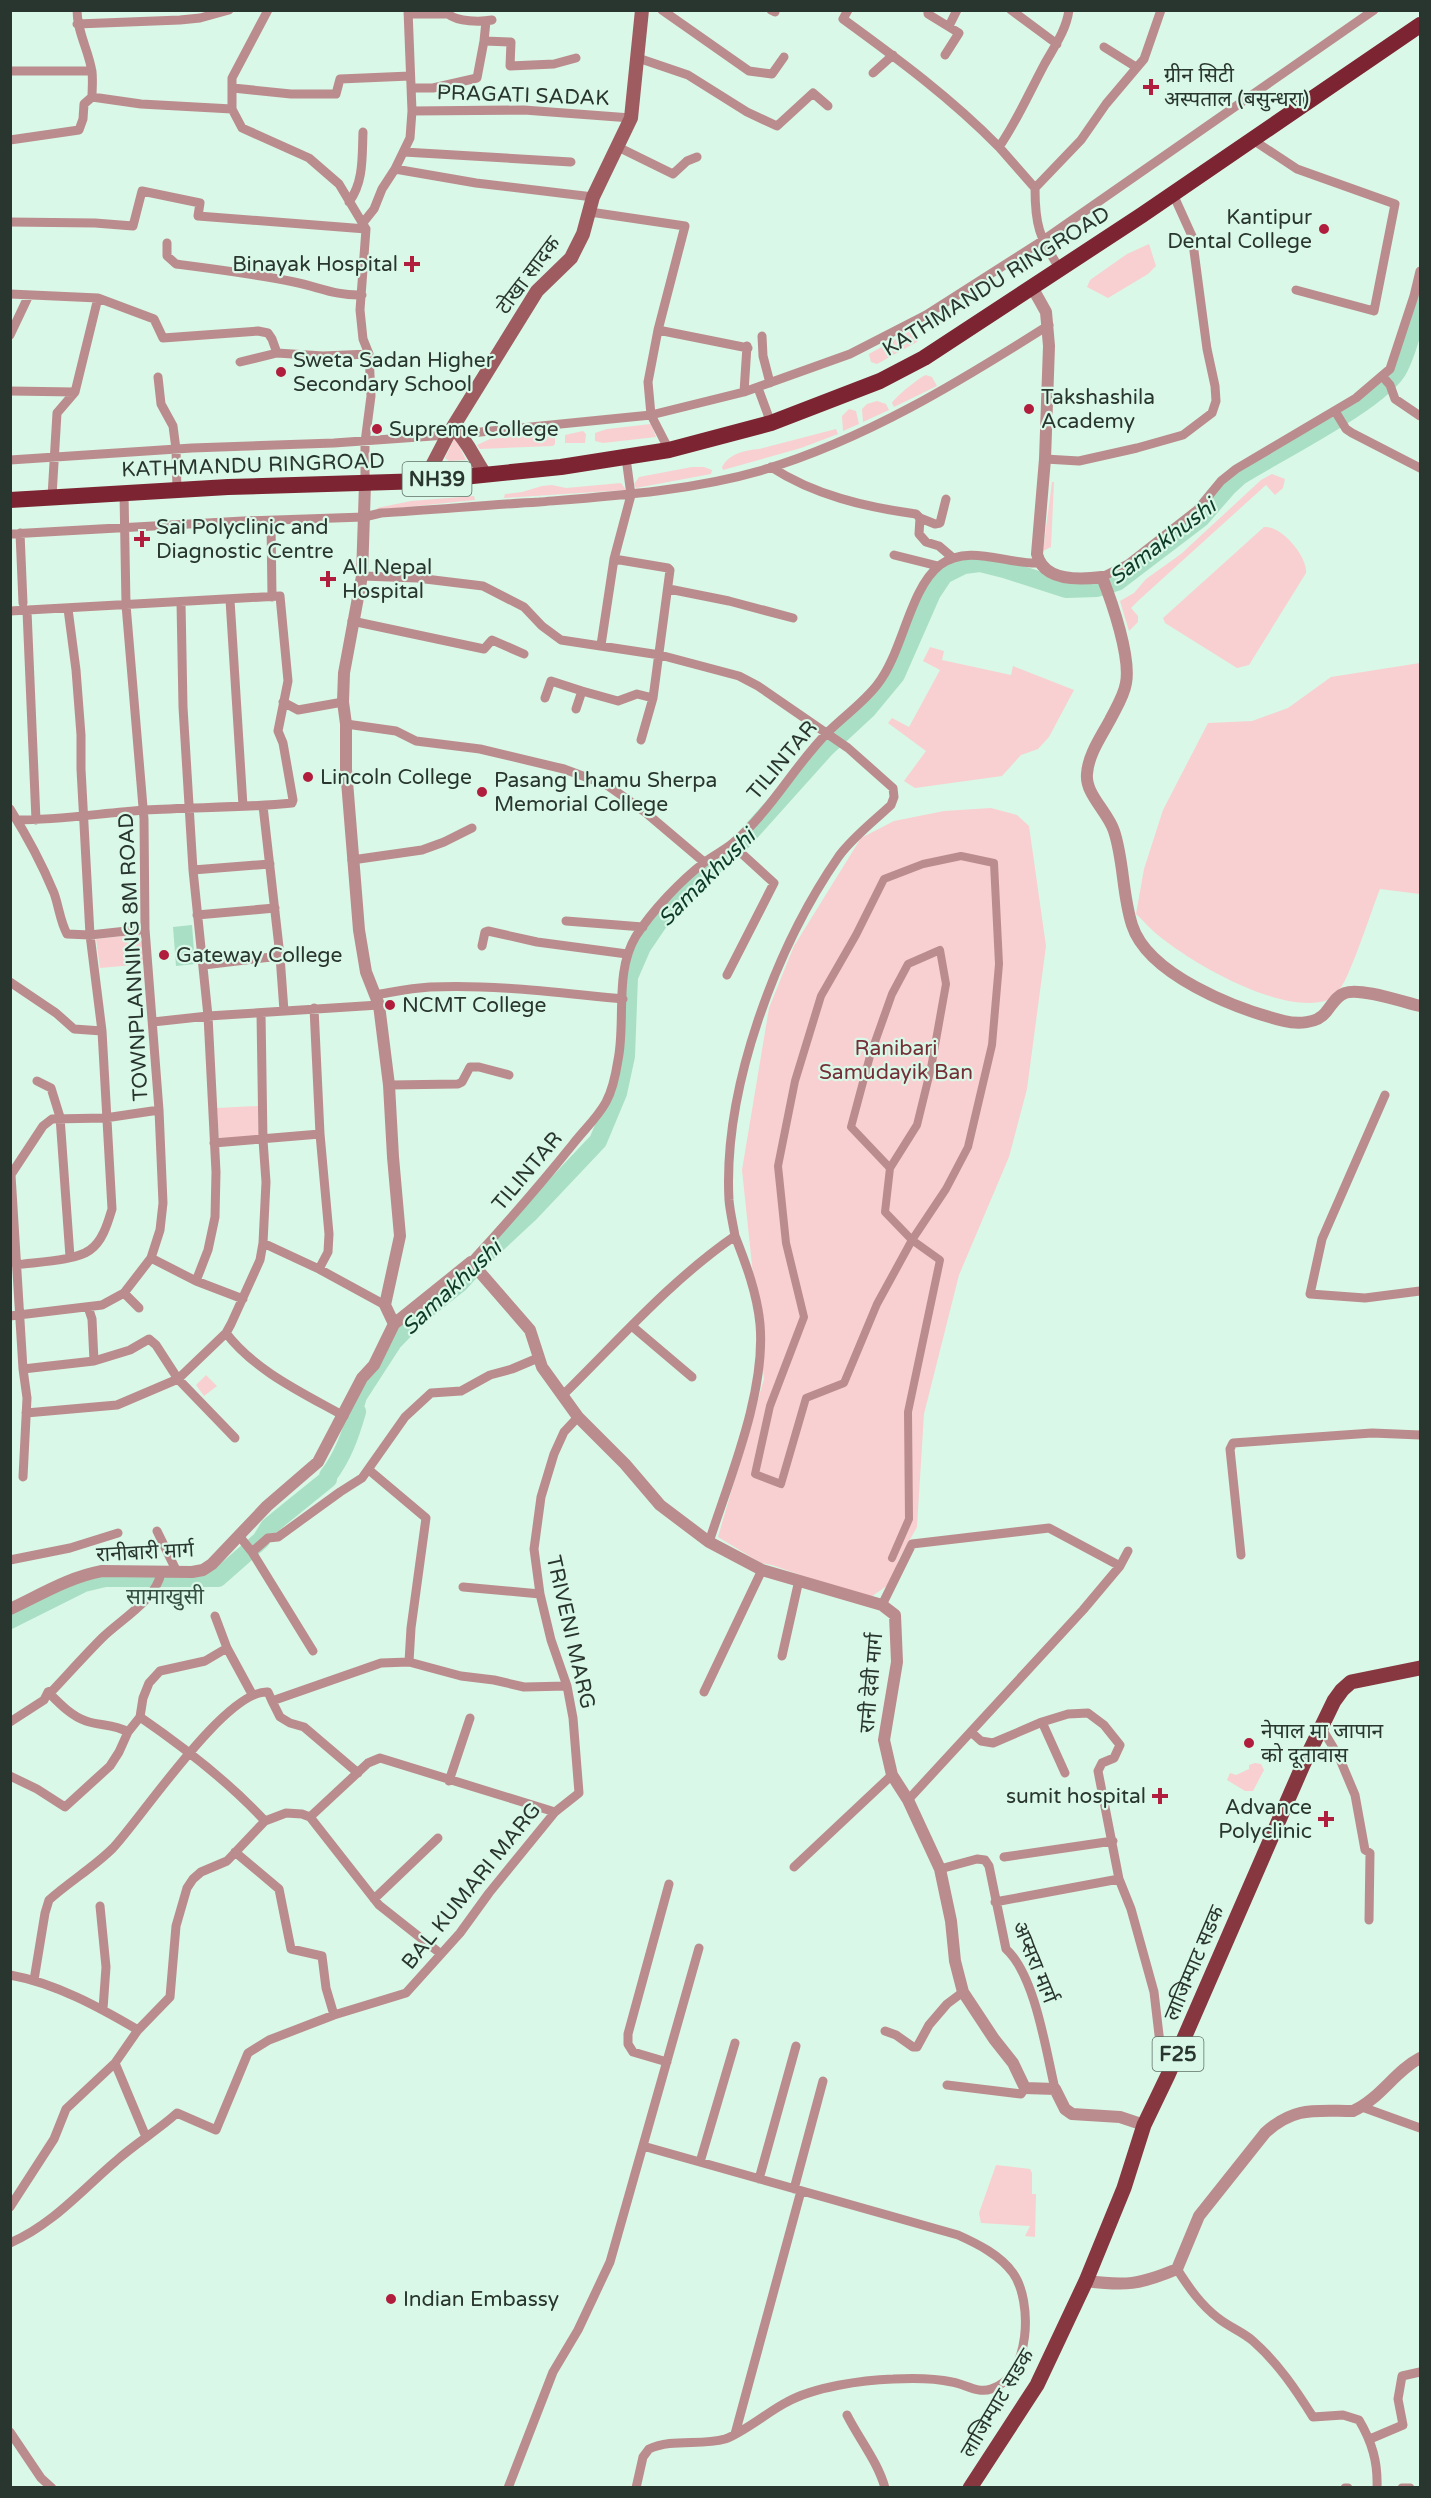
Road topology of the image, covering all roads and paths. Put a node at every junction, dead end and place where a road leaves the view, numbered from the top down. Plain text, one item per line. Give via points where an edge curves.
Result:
1 (77, 10) edge
2 (229, 10) edge
3 (268, 10) edge
4 (642, 10) edge
5 (662, 10) edge
6 (848, 10) edge
7 (928, 10) edge
8 (957, 10) edge
9 (1011, 10) edge
10 (1069, 10) edge
11 (1161, 10) edge
12 (1374, 10) edge
13 (408, 12) edge
14 (77, 24) junction
15 (1420, 25) edge
16 (949, 26) junction
17 (484, 41) junction
18 (1057, 44) junction
19 (1104, 47) dead end
20 (893, 55) junction
21 (945, 55) dead end
22 (784, 57) dead end
23 (576, 58) dead end
24 (638, 58) junction
25 (1136, 67) junction
26 (10, 71) edge
27 (92, 71) junction
28 (873, 73) dead end
29 (410, 76) junction
30 (233, 88) junction
31 (411, 88) junction
32 (92, 97) junction
33 (828, 106) dead end
34 (232, 109) junction
35 (412, 111) junction
36 (632, 118) junction
37 (363, 132) dead end
38 (10, 140) edge
39 (1253, 140) junction
40 (616, 146) junction
41 (999, 147) junction
42 (404, 152) junction
43 (697, 157) dead end
44 (571, 162) dead end
45 (395, 169) junction
46 (1035, 188) junction
47 (1173, 194) junction
48 (594, 197) junction
49 (349, 202) junction
50 (590, 212) junction
51 (10, 222) edge
52 (364, 226) junction
53 (1042, 241) junction
54 (168, 243) dead end
55 (1060, 269) junction
56 (1420, 271) edge
57 (1032, 287) junction
58 (1296, 290) dead end
59 (10, 294) edge
60 (29, 295) junction
61 (362, 295) junction
62 (98, 298) junction
63 (1417, 298) edge
64 (1049, 325) junction
65 (658, 330) junction
66 (10, 335) edge
67 (762, 336) dead end
68 (277, 353) junction
69 (369, 354) junction
70 (240, 362) dead end
71 (158, 377) dead end
72 (1386, 380) junction
73 (770, 383) junction
74 (758, 388) junction
75 (10, 391) edge
76 (75, 392) junction
77 (744, 393) junction
78 (651, 415) junction
79 (1337, 415) junction
80 (1420, 416) edge
81 (771, 423) junction
82 (454, 432) junction
83 (365, 442) junction
84 (176, 449) junction
85 (669, 450) junction
86 (54, 458) junction
87 (626, 458) junction
88 (1045, 459) junction
89 (10, 460) edge
90 (771, 467) junction
91 (1420, 468) edge
92 (485, 474) junction
93 (424, 481) junction
94 (365, 484) junction
95 (177, 490) junction
96 (124, 493) junction
97 (631, 495) junction
98 (52, 496) junction
99 (946, 499) dead end
100 (10, 500) edge
101 (364, 517) junction
102 (920, 518) junction
103 (271, 522) junction
104 (125, 527) junction
105 (15, 534) edge
106 (894, 555) dead end
107 (953, 558) junction
108 (614, 559) junction
109 (1039, 563) junction
110 (938, 566) junction
111 (362, 576) junction
112 (1103, 580) junction
113 (669, 589) junction
114 (272, 597) junction
115 (230, 600) junction
116 (181, 602) junction
117 (126, 605) junction
118 (25, 607) junction
119 (68, 609) junction
120 (10, 611) edge
121 (793, 618) dead end
122 (352, 621) junction
123 (601, 645) junction
124 (524, 654) dead end
125 (660, 656) junction
126 (582, 691) junction
127 (545, 698) dead end
128 (653, 698) junction
129 (283, 702) junction
130 (343, 702) junction
131 (576, 709) dead end
132 (345, 724) junction
133 (827, 733) junction
134 (641, 740) dead end
135 (243, 806) junction
136 (263, 806) junction
137 (190, 807) junction
138 (10, 809) edge
139 (143, 810) junction
140 (84, 817) junction
141 (17, 820) junction
142 (36, 820) junction
143 (472, 828) dead end
144 (733, 843) junction
145 (352, 860) junction
146 (704, 862) junction
147 (270, 864) junction
148 (193, 870) junction
149 (275, 908) junction
150 (196, 915) junction
151 (566, 921) dead end
152 (643, 927) junction
153 (145, 929) junction
154 (90, 935) junction
155 (482, 946) dead end
156 (627, 954) junction
157 (280, 956) junction
158 (204, 965) junction
159 (727, 975) dead end
160 (10, 982) edge
161 (623, 999) junction
162 (377, 1000) junction
163 (1420, 1006) edge
164 (314, 1008) junction
165 (284, 1011) junction
166 (261, 1013) junction
167 (208, 1016) junction
168 (153, 1022) junction
169 (102, 1031) junction
170 (509, 1075) dead end
171 (37, 1081) dead end
172 (389, 1085) junction
173 (1385, 1095) dead end
174 (159, 1110) junction
175 (60, 1118) junction
176 (105, 1118) junction
177 (320, 1134) junction
178 (263, 1140) junction
179 (214, 1143) junction
180 (890, 1168) junction
181 (735, 1236) junction
182 (13, 1237) edge
183 (912, 1240) junction
184 (263, 1243) junction
185 (70, 1257) junction
186 (151, 1258) junction
187 (471, 1262) junction
188 (16, 1265) junction
189 (319, 1269) junction
190 (196, 1281) junction
191 (1420, 1291) edge
192 (124, 1293) junction
193 (243, 1299) junction
194 (385, 1305) junction
195 (88, 1307) junction
196 (139, 1308) dead end
197 (15, 1315) edge
198 (394, 1324) junction
199 (633, 1327) junction
200 (226, 1332) junction
201 (538, 1358) junction
202 (94, 1361) junction
203 (23, 1369) junction
204 (692, 1377) dead end
205 (178, 1379) junction
206 (564, 1394) junction
207 (26, 1413) junction
208 (344, 1416) junction
209 (578, 1417) junction
210 (1420, 1435) edge
211 (235, 1438) dead end
212 (369, 1470) junction
213 (23, 1477) dead end
214 (157, 1531) dead end
215 (118, 1533) dead end
216 (709, 1542) junction
217 (246, 1544) junction
218 (1128, 1551) dead end
219 (1241, 1555) dead end
220 (892, 1558) dead end
221 (10, 1560) edge
222 (1120, 1566) junction
223 (762, 1570) junction
224 (177, 1572) junction
225 (160, 1577) junction
226 (800, 1580) junction
227 (464, 1587) dead end
228 (540, 1594) junction
229 (882, 1605) junction
230 (10, 1609) edge
231 (214, 1616) dead end
232 (226, 1648) junction
233 (313, 1651) dead end
234 (782, 1656) dead end
235 (409, 1662) junction
236 (1420, 1668) edge
237 (567, 1686) junction
238 (48, 1692) junction
239 (705, 1692) dead end
240 (252, 1694) junction
241 (273, 1701) junction
242 (140, 1717) junction
243 (470, 1719) dead end
244 (10, 1722) edge
245 (1042, 1722) junction
246 (1321, 1727) junction
247 (128, 1732) junction
248 (971, 1732) junction
249 (191, 1753) junction
250 (357, 1773) junction
251 (1065, 1773) dead end
252 (892, 1775) junction
253 (10, 1776) edge
254 (449, 1781) junction
255 (579, 1793) joint
256 (908, 1800) junction
257 (555, 1812) junction
258 (310, 1817) junction
259 (265, 1821) junction
260 (438, 1838) dead end
261 (1113, 1841) junction
262 (235, 1852) junction
263 (1004, 1857) dead end
264 (794, 1867) dead end
265 (940, 1869) junction
266 (1119, 1879) junction
267 (669, 1884) dead end
268 (374, 1899) junction
269 (995, 1902) junction
270 (100, 1906) dead end
271 (1369, 1920) dead end
272 (699, 1948) dead end
273 (441, 1954) junction
274 (10, 1975) edge
275 (34, 1980) junction
276 (963, 1992) junction
277 (103, 2009) junction
278 (334, 2015) junction
279 (138, 2030) junction
280 (885, 2031) dead end
281 (735, 2043) dead end
282 (796, 2046) dead end
283 (1420, 2058) edge
284 (666, 2062) junction
285 (115, 2063) junction
286 (1168, 2075) junction
287 (823, 2081) dead end
288 (947, 2085) dead end
289 (1025, 2088) junction
290 (1055, 2089) junction
291 (1362, 2107) junction
292 (1144, 2125) junction
293 (1420, 2128) edge
294 (146, 2137) junction
295 (644, 2146) junction
296 (700, 2163) junction
297 (759, 2179) junction
298 (798, 2190) junction
299 (10, 2207) edge
300 (10, 2243) edge
301 (1177, 2270) junction
302 (1086, 2281) junction
303 (1420, 2373) edge
304 (847, 2415) dead end
305 (10, 2432) edge
306 (735, 2434) junction
307 (1370, 2439) junction
308 (41, 2482) edge
309 (52, 2487) edge
310 (508, 2487) edge
311 (636, 2487) edge
312 (885, 2487) edge
313 (970, 2487) edge
314 (1377, 2487) edge
315 (1402, 2487) edge
316 (1410, 2487) edge

1 - 14 street
2 - 14 street via 180,20
3 - 30 street via 232,78
4 - 24 main road, टोखा सादक
5 - 22 street via 749,71 772,74
6 - 20 street via 843,19
7 - 16 street via 928,14
8 - 16 street
9 - 18 street
10 - 18 street
11 - 25 street via 1144,59
12 - 53 street
13 - 17 street via 489,20
13 - 29 street
14 - 27 street
15 - 39 highway, KATHMANDU RINGROAD / NH39
16 - 21 street via 959,33
17 - 23 street via 511,42 510,66 554,64
17 - 31 street via 477,78 433,88
18 - 41 street
19 - 25 street
20 - 28 street
20 - 41 street via 944,94
24 - 33 street via 688,75 777,126 813,93
24 - 36 main road, टोखा सादक
25 - 46 street via 1081,140
26 - 27 street
27 - 32 street
29 - 30 street via 340,79 336,94
29 - 31 street
30 - 34 street
31 - 35 street
32 - 34 street
32 - 38 street via 84,104 79,130
34 - 49 street via 242,128 309,158 339,184
35 - 36 street, PRAGATI SADAK via 516,110
35 - 42 street via 410,138
36 - 40 main road, टोखा सादक
37 - 49 street via 360,177
39 - 47 highway, KATHMANDU RINGROAD / NH39
39 - 58 street via 1297,169 1395,204 1374,311
40 - 43 street via 673,174
40 - 48 main road, टोखा सादक
41 - 46 street
42 - 44 street
42 - 45 street
45 - 48 street
45 - 52 street
46 - 53 street
47 - 55 highway, KATHMANDU RINGROAD / NH39
47 - 88 street via 1192,237 1215,386 1212,412 1183,435 1148,445 1087,460
48 - 50 main road, टोखा सादक
49 - 52 street
50 - 65 street via 685,226
50 - 82 main road, टोखा सादक via 571,258 537,291
51 - 52 street via 133,226 142,191 200,203 198,216
52 - 61 street
53 - 55 street
53 - 73 street via 896,332 850,354
54 - 61 street via 167,256 176,264 317,286 342,296
55 - 57 highway, KATHMANDU RINGROAD / NH39
56 - 63 street
57 - 64 street
57 - 81 highway, KATHMANDU RINGROAD / NH39 via 915,363 871,385
59 - 60 street
60 - 62 street
60 - 66 street
61 - 69 street via 363,339
62 - 68 street via 154,319 163,338 258,331 268,333
62 - 76 street
63 - 72 street
64 - 88 street
64 - 90 street via 918,404 842,440
65 - 77 street via 747,347
65 - 78 street via 648,382
67 - 73 street
68 - 69 street
68 - 70 street
69 - 83 street
71 - 84 street via 161,404 172,426
72 - 79 street
72 - 80 street via 1395,399
73 - 74 street
74 - 77 street
74 - 81 street
75 - 76 street
76 - 86 street via 57,413
77 - 78 street
78 - 82 street
78 - 85 street
79 - 91 street via 1352,433
79 - 112 street via 1241,466 1197,510
81 - 85 highway, KATHMANDU RINGROAD / NH39
82 - 83 street
82 - 92 main road
82 - 93 main road, टोखा सादक
83 - 84 street
83 - 94 street
84 - 86 street
84 - 95 street
85 - 87 highway, KATHMANDU RINGROAD / NH39
86 - 89 street
86 - 98 street
87 - 92 highway, KATHMANDU RINGROAD / NH39
87 - 97 street
88 - 109 street via 1036,542
90 - 97 street
90 - 102 street via 815,490
92 - 93 highway, KATHMANDU RINGROAD / NH39
93 - 94 highway, KATHMANDU RINGROAD / NH39
94 - 95 highway, KATHMANDU RINGROAD / NH39
94 - 101 street
95 - 96 highway, KATHMANDU RINGROAD / NH39
96 - 98 highway, KATHMANDU RINGROAD / NH39
96 - 104 street, TOWNPLANNING 8M ROAD
97 - 101 street
97 - 108 street
98 - 100 highway, KATHMANDU RINGROAD / NH39
99 - 102 street via 940,523
101 - 103 street
101 - 111 street
102 - 107 street via 919,534
103 - 104 street
103 - 114 street
104 - 105 street
104 - 117 street, TOWNPLANNING 8M ROAD
105 - 118 street
106 - 110 street
107 - 109 street, TILINTAR via 972,555
107 - 110 street, TILINTAR
108 - 113 street via 668,568
108 - 123 street
109 - 112 street via 1061,576
110 - 133 street, TILINTAR via 926,581 879,683
111 - 122 street
111 - 123 street via 483,586 524,607 561,640
112 - 163 street via 1122,644 1127,682 1090,760 1086,778 1115,832 1131,922 1143,947 1162,966 1199,988 1286,1021 1317,1019 1337,998 1352,992
113 - 121 street
113 - 125 street
114 - 115 street
114 - 129 street via 280,596 288,681
115 - 116 street
115 - 135 street
116 - 117 street
116 - 137 street
117 - 119 street
117 - 139 street, TOWNPLANNING 8M ROAD
118 - 119 street
118 - 120 street
118 - 142 street
119 - 140 street via 76,670
122 - 124 street via 484,649 492,640
122 - 130 street
123 - 125 street
125 - 128 street
125 - 133 street via 739,676
126 - 127 street via 551,681
126 - 128 street via 618,701 637,694
126 - 131 street
128 - 134 street
129 - 130 street via 298,710
129 - 136 street via 278,731 293,801
130 - 132 street
132 - 145 street
132 - 146 street via 396,731 416,741 480,749 564,769 607,785
133 - 144 street, TILINTAR via 781,792
133 - 181 street via 893,788 894,797 891,805 840,855 796,928 760,1014 742,1077 733,1133 729,1200
135 - 136 street
135 - 137 street
136 - 147 street
137 - 139 street
137 - 148 street
138 - 141 street
139 - 140 street
139 - 153 street, TOWNPLANNING 8M ROAD
140 - 142 street
140 - 154 street
141 - 142 street
141 - 154 street via 41,863 67,934
143 - 145 street via 422,850
144 - 146 street, TILINTAR
144 - 159 street via 774,883
145 - 162 street via 366,972
146 - 152 street, TILINTAR via 678,885
147 - 148 street
147 - 149 street
148 - 150 street
149 - 150 street
149 - 157 street
150 - 158 street
151 - 152 street
152 - 156 street, TILINTAR
153 - 154 street
153 - 168 street, TOWNPLANNING 8M ROAD
154 - 169 street
155 - 156 street via 488,931
156 - 161 street, TILINTAR
157 - 158 street
157 - 165 street
158 - 167 street
160 - 169 street via 74,1029
161 - 162 street via 520,989 427,987
161 - 187 street, TILINTAR via 618,1061 606,1102 531,1197
162 - 164 street
162 - 172 street
164 - 165 street
164 - 177 street
165 - 166 street
166 - 167 street
166 - 178 street
167 - 168 street
167 - 179 street
168 - 174 street, TOWNPLANNING 8M ROAD
169 - 176 street
170 - 172 street via 470,1067 458,1084
171 - 175 street via 51,1088
172 - 194 street via 400,1236
173 - 191 street via 1322,1239 1310,1294 1365,1298
174 - 176 street
174 - 186 street, TOWNPLANNING 8M ROAD via 163,1203
175 - 176 street
175 - 182 street via 43,1126 10,1176
175 - 185 street
176 - 185 street via 112,1209 106,1228 91,1250
177 - 178 street
177 - 189 street via 329,1234 328,1252
178 - 179 street
178 - 184 street
179 - 190 street via 215,1217
180 - 180 street via 850,1127 892,994 908,964 940,950 946,984 931,1068 917,1125
180 - 183 street via 885,1212
181 - 199 street via 664,1293
181 - 216 street via 751,1278 760,1324 759,1366 750,1413
182 - 188 street
183 - 183 street via 877,1304 844,1383 806,1398 782,1484 755,1474 770,1406 804,1317 786,1243 778,1166 795,1081 821,996 884,879 923,864 961,856 994,863 999,964 992,1045 968,1147
183 - 220 street via 940,1260 908,1412 909,1519
184 - 189 street
184 - 193 street
185 - 188 street
186 - 190 street
186 - 192 street, TOWNPLANNING 8M ROAD
187 - 198 street
187 - 201 street, रानी देवी मार्ग via 530,1330
188 - 197 street
189 - 194 street
190 - 193 street
192 - 195 street, TOWNPLANNING 8M ROAD via 102,1305
192 - 196 street
193 - 200 street
194 - 198 street
195 - 197 street, TOWNPLANNING 8M ROAD
195 - 202 street
197 - 203 street
198 - 208 street, रानीबारी मार्ग
199 - 204 street
199 - 206 street
200 - 205 street
200 - 208 street via 242,1352 273,1375
201 - 206 street, रानी देवी मार्ग
201 - 212 street via 490,1375 461,1391 431,1393 405,1417
202 - 203 street
202 - 205 street via 130,1350 149,1339
203 - 207 street
205 - 207 street via 117,1406
205 - 211 street
206 - 209 street, रानी देवी मार्ग
207 - 213 street
208 - 217 street, रानीबारी मार्ग via 318,1462 267,1506
209 - 216 street, रानी देवी मार्ग via 660,1505
209 - 228 street, TRIVENI MARG via 564,1432 541,1497 534,1549
210 - 219 street via 1372,1433 1233,1443 1230,1449
212 - 217 street via 279,1537
212 - 235 street via 426,1518
214 - 224 street
215 - 221 street
216 - 223 street, रानी देवी मार्ग
217 - 224 street, रानीबारी मार्ग via 202,1570
217 - 233 street
218 - 222 street
222 - 229 street via 1049,1528 912,1544
222 - 248 street
223 - 226 street, रानी देवी मार्ग
223 - 239 street
224 - 225 street, रानीबारी मार्ग
225 - 230 street, रानीबारी मार्ग via 90,1573
225 - 238 street via 142,1604 102,1637
226 - 229 street, रानी देवी मार्ग
226 - 234 street
227 - 228 street
228 - 237 street, TRIVENI MARG via 555,1656
229 - 252 street, रानी देवी मार्ग via 895,1615 897,1662 884,1740
231 - 232 street
232 - 240 street
232 - 242 street via 205,1661 160,1671 149,1683
235 - 237 street via 524,1687
235 - 241 street via 381,1663
236 - 246 main road, लाजिम्पाट सडक / F25 via 1351,1682 1338,1695
237 - 255 street, TRIVENI MARG
238 - 244 street via 44,1700
238 - 247 street via 70,1713
240 - 241 street via 268,1692
240 - 249 street via 218,1721
241 - 250 street via 280,1717 304,1727
242 - 247 street
242 - 249 street
243 - 254 street
245 - 248 street via 993,1743 981,1741
245 - 251 street
245 - 261 street via 1088,1713 1120,1745 1114,1758 1102,1762 1098,1771
246 - 271 street via 1355,1794 1365,1850 1370,1853
246 - 286 main road, लाजिम्पाट सडक / F25
247 - 253 street via 110,1766 65,1807
248 - 256 street
249 - 259 street
249 - 275 street via 110,1851 49,1900
250 - 254 street via 380,1758
250 - 258 street
252 - 256 street, रानी देवी मार्ग
252 - 264 street
254 - 257 street
255 - 257 street, BAL KUMARI MARG
256 - 265 street, रानी देवी मार्ग
257 - 273 street, BAL KUMARI MARG
258 - 259 street via 286,1813
258 - 268 street
259 - 262 street
260 - 268 street
261 - 263 street
261 - 266 street
262 - 278 street via 279,1889 291,1949 322,1956
262 - 279 street via 226,1861 201,1872 187,1888 176,1926 170,1997
265 - 269 street, अप्सरा मार्ग via 985,1860 990,1866
265 - 276 street, रानी देवी मार्ग
266 - 269 street
266 - 286 street via 1152,1982
267 - 284 street via 628,2034 633,2052
268 - 273 street
269 - 290 street, अप्सरा मार्ग via 1006,1949 1015,1956 1023,1972 1033,2003
270 - 277 street via 106,1967
272 - 284 street
273 - 278 street, BAL KUMARI MARG via 406,1993
274 - 275 street
275 - 277 street
276 - 280 street via 929,2025 917,2047
276 - 289 street, रानी देवी मार्ग via 1014,2063
277 - 279 street
278 - 294 street, BAL KUMARI MARG via 269,2040 248,2054 216,2130 177,2114
279 - 285 street
281 - 296 street
282 - 297 street
283 - 291 street
284 - 295 street
285 - 294 street
285 - 299 street via 66,2109 54,2139
286 - 292 main road, लाजिम्पाट सडक / F25
287 - 298 street
288 - 289 street via 1021,2094
289 - 290 street
290 - 292 street via 1072,2114 1120,2117
291 - 293 street
291 - 301 street via 1353,2111 1293,2113 1277,2122 1199,2216
292 - 302 main road, लाजिम्पाट सडक / F25 via 1124,2188
294 - 300 street via 31,2234
295 - 296 street
295 - 310 street via 602,2283 553,2372
296 - 297 street
297 - 298 street
298 - 306 street
298 - 306 street via 958,2235 993,2254 1012,2271 1022,2287 1023,2347 1012,2374 991,2390 951,2381 893,2379 815,2390 788,2401
301 - 302 street via 1147,2282
301 - 307 street via 1196,2297 1218,2318 1262,2349 1293,2384 1313,2417 1350,2416 1359,2420
302 - 313 main road, लाजिम्पाट सडक / F25 via 1037,2385
303 - 307 street via 1402,2376 1398,2399 1403,2426
304 - 312 street via 881,2472
305 - 308 street
306 - 311 street via 725,2439 648,2449
307 - 314 street
308 - 309 street
315 - 316 street

